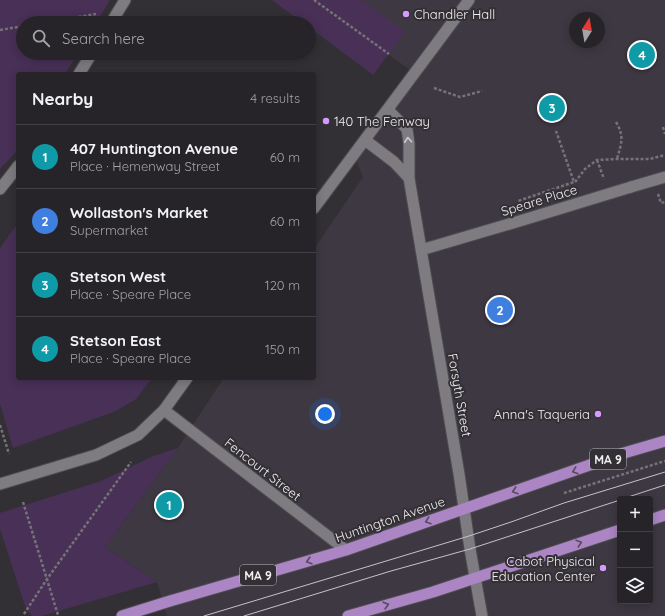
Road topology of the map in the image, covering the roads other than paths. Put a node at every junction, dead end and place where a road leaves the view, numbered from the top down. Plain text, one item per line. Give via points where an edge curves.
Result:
1 (125, 0) edge
2 (469, 0) edge
3 (115, 16) edge
4 (88, 60) edge
5 (80, 72) edge
6 (388, 110) junction
7 (365, 140) junction
8 (16, 169) edge
9 (665, 177) edge
10 (409, 178) junction
11 (0, 189) edge
12 (316, 205) edge
13 (421, 250) junction
14 (186, 380) edge
15 (164, 410) junction
16 (665, 441) edge
17 (0, 484) edge
18 (465, 509) junction
19 (665, 515) edge
20 (653, 519) edge
21 (617, 531) edge
22 (346, 550) junction
23 (476, 578) junction
24 (122, 616) edge
25 (348, 616) edge
26 (482, 616) edge

1 - 3 street
2 - 6 street
4 - 5 street
6 - 7 street
10 -> 6 street, Forsyth Street via 407,129
7 - 10 street via 394,162
7 - 12 street
8 - 11 street
9 - 13 street, Speare Place
10 - 13 street, Forsyth Street
13 - 18 street, Forsyth Street
14 - 15 street
15 - 17 street via 138,435 96,455
15 - 22 street, Fencourt Street
16 -> 18 main road, Huntington Avenue / MA 9
18 -> 22 main road, Huntington Avenue / MA 9
18 - 23 street, Forsyth Street
19 - 20 main road
23 -> 21 main road
22 -> 24 main road, Huntington Avenue / MA 9
25 -> 23 main road
23 - 26 street, Forsyth Street

